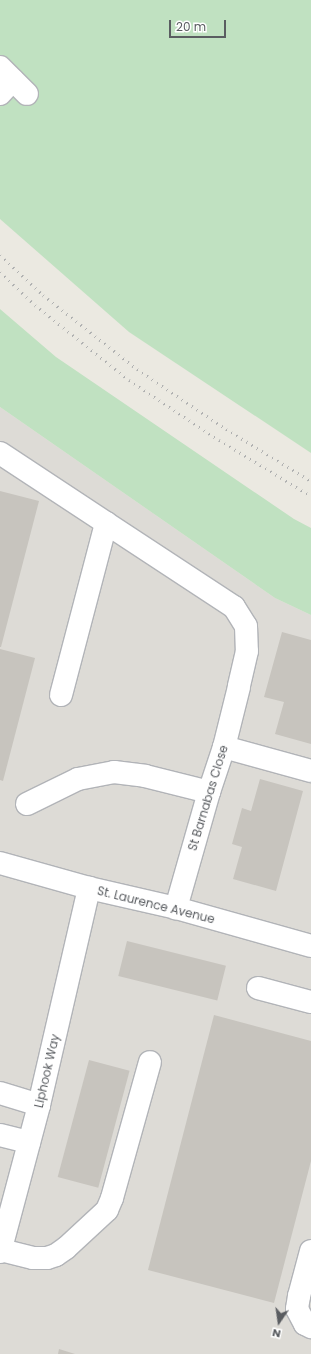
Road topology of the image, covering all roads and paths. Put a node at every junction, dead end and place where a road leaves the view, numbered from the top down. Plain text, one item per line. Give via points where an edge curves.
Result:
1 (0, 453) edge
2 (106, 523) junction
3 (61, 695) dead end
4 (224, 747) junction
5 (311, 771) edge
6 (209, 792) junction
7 (27, 804) dead end
8 (0, 863) edge
9 (89, 888) junction
10 (176, 908) junction
11 (311, 946) edge
12 (258, 988) dead end
13 (311, 1002) edge
14 (150, 1062) dead end
15 (0, 1093) edge
16 (39, 1105) junction
17 (0, 1135) edge
18 (29, 1142) junction
19 (0, 1251) edge
20 (311, 1251) edge
21 (311, 1327) edge

1 - 2 street, St Barnabas Close
2 - 3 street
2 - 4 street, St Barnabas Close via 234,607 246,626 247,651
4 - 5 street
4 - 6 street, St Barnabas Close
6 - 7 street via 145,776 114,772 78,779
6 - 10 street, St Barnabas Close
8 - 9 street, St. Laurence Avenue
9 - 10 street, St. Laurence Avenue
9 - 16 street, Liphook Way
10 - 11 street, St. Laurence Avenue
12 - 13 street
14 - 19 street via 107,1210 56,1255 34,1258
15 - 16 street
16 - 18 street, Liphook Way
17 - 18 street
18 - 19 street, Liphook Way
20 - 21 street via 297,1309 305,1324

